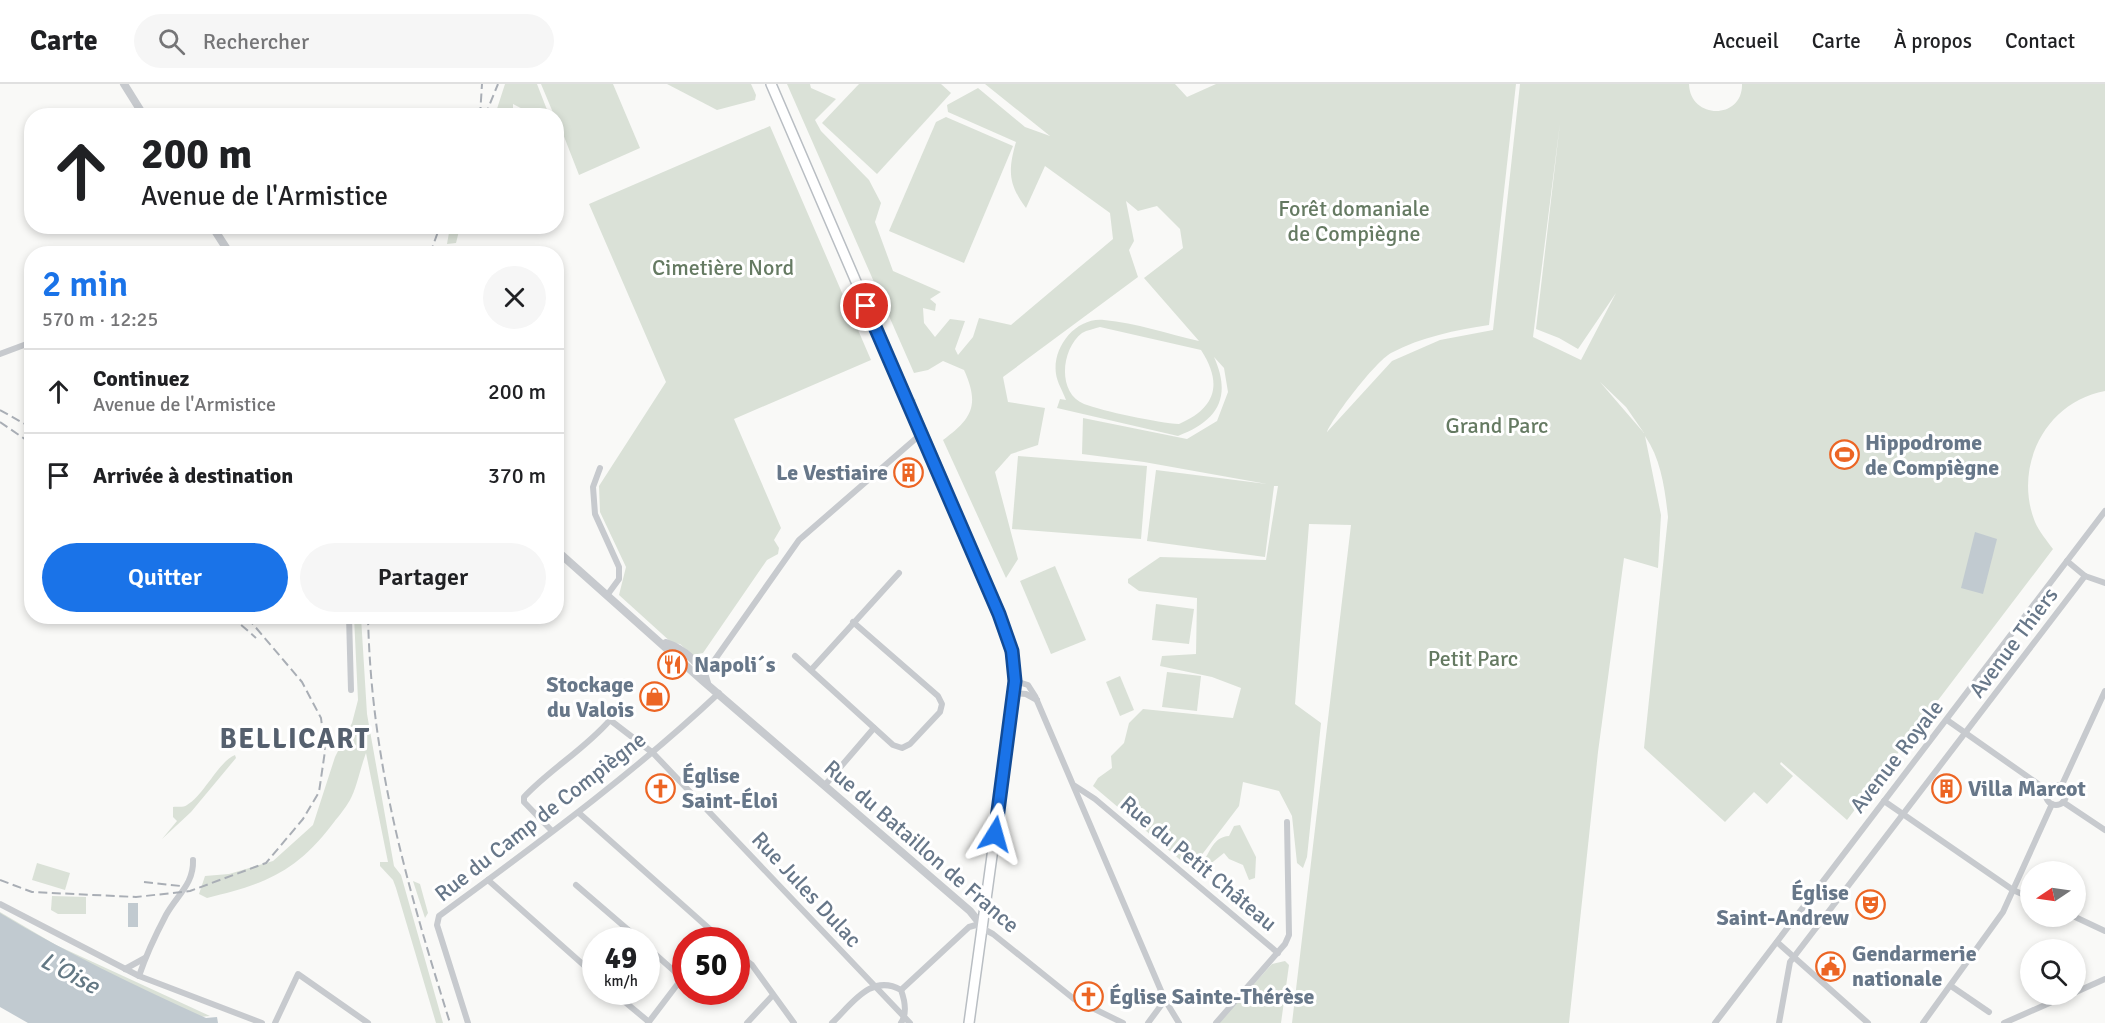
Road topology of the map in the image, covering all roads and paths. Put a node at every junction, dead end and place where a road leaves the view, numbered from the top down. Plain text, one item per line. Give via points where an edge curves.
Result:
1 (124, 84) edge
2 (771, 84) edge
3 (139, 108) edge
4 (24, 345) edge
5 (0, 354) edge
6 (921, 434) junction
7 (600, 468) dead end
8 (2105, 511) edge
9 (564, 557) edge
10 (2067, 561) junction
11 (899, 573) dead end
12 (2085, 576) junction
13 (2105, 582) edge
14 (608, 594) junction
15 (853, 622) junction
16 (349, 624) edge
17 (795, 656) dead end
18 (811, 670) junction
19 (706, 679) junction
20 (1015, 681) junction
21 (351, 690) dead end
22 (2105, 691) edge
23 (719, 693) junction
24 (1014, 693) junction
25 (1037, 701) junction
26 (1947, 720) junction
27 (874, 728) junction
28 (1966, 732) junction
29 (653, 753) junction
30 (825, 785) junction
31 (1074, 786) junction
32 (2061, 787) junction
33 (2048, 791) junction
34 (1884, 801) junction
35 (2063, 802) junction
36 (2052, 804) junction
37 (579, 813) junction
38 (1903, 815) junction
39 (1287, 822) dead end
40 (2105, 830) edge
41 (552, 831) junction
42 (193, 860) dead end
43 (488, 880) junction
44 (576, 885) dead end
45 (2013, 890) junction
46 (2020, 893) edge
47 (0, 904) edge
48 (2086, 922) edge
49 (982, 926) junction
50 (625, 927) edge
51 (707, 927) edge
52 (2105, 931) edge
53 (1777, 942) junction
54 (1278, 953) junction
55 (660, 957) edge
56 (1794, 957) junction
57 (145, 958) junction
58 (582, 964) edge
59 (750, 964) edge
60 (672, 966) edge
61 (125, 969) junction
62 (139, 976) junction
63 (2105, 980) edge
64 (874, 985) junction
65 (1951, 986) junction
66 (2086, 988) edge
67 (901, 990) junction
68 (672, 991) edge
69 (773, 995) junction
70 (1166, 1000) junction
71 (628, 1005) edge
72 (2045, 1005) edge
73 (1989, 1012) dead end
74 (905, 1021) edge
75 (648, 1022) edge
76 (262, 1023) edge
77 (275, 1023) edge
78 (368, 1023) edge
79 (468, 1023) edge
80 (747, 1023) edge
81 (794, 1023) edge
82 (832, 1023) edge
83 (969, 1023) edge
84 (1123, 1023) edge
85 (1148, 1023) edge
86 (1179, 1023) edge
87 (1216, 1023) edge
88 (1715, 1023) edge
89 (1779, 1023) edge
90 (1868, 1023) edge
91 (1923, 1023) edge
92 (2004, 1023) edge

1 - 3 street
2 - 6 main road
4 - 5 street
6 - 19 street via 799,540
6 - 20 main road via 1008,639
7 - 14 street via 592,487 595,514 619,567 620,579
8 - 10 street, Avenue Royale
9 - 14 street, Rue du Bataillon de France
10 - 12 street
10 - 26 street, Avenue Royale
11 - 15 street
12 - 13 street
12 - 28 street, Avenue Thiers
14 - 19 street, Rue du Bataillon de France
15 - 18 street
15 - 27 street via 938,696 942,704 940,712 902,748
16 - 21 street
17 - 18 street
18 - 27 street
19 - 23 street, Rue du Bataillon de France
20 - 24 main road
20 - 25 street via 1028,685
22 - 32 street
23 - 29 street, Rue du Camp de Compiègne
23 - 30 street, Rue du Bataillon de France
24 - 25 street
24 - 49 main road
25 - 31 street
26 - 28 street
26 - 34 street, Avenue Royale
27 - 30 street
28 - 33 street
28 - 38 street, Avenue Thiers
29 - 37 street, Rue du Camp de Compiègne
29 - 41 street, Rue Jules Dulac via 610,720 590,743 524,797 524,802
29 - 64 street, Rue Jules Dulac
30 - 49 street, Rue du Bataillon de France via 970,911
31 - 54 street, Rue du Petit Château via 1095,799
31 - 70 street
32 - 33 street
32 - 35 street via 2066,794
33 - 36 street
34 - 38 street
34 - 53 street, Avenue Royale
35 - 36 street
35 - 40 street
36 - 45 street
37 - 41 street, Rue du Camp de Compiègne
37 - 51 street
38 - 45 street
38 - 56 street, Avenue Thiers
39 - 54 street, Rue du Petit Château via 1289,935
41 - 43 street, Rue du Camp de Compiègne
42 - 57 street via 188,886 167,913
43 - 58 street
43 - 79 street, Rue du Camp de Compiègne via 437,919
44 - 50 street
45 - 46 street
45 - 65 street via 2003,912
47 - 61 street
48 - 52 street
49 - 67 street via 969,927
49 - 83 main road
49 - 84 street, Rue du Bataillon de France via 1074,999
53 - 56 street
53 - 88 street, Avenue Royale
54 - 87 street
55 - 60 street
56 - 89 street
56 - 90 street
57 - 61 street
57 - 62 street
59 - 69 street
61 - 62 street
62 - 76 street
63 - 66 street
64 - 67 street
64 - 74 street, Rue Jules Dulac
64 - 82 street
65 - 73 street
65 - 91 street
67 - 74 street
68 - 75 street
69 - 80 street
69 - 81 street
70 - 85 street
70 - 86 street
71 - 75 street
72 - 92 street
77 - 78 street via 298,974

